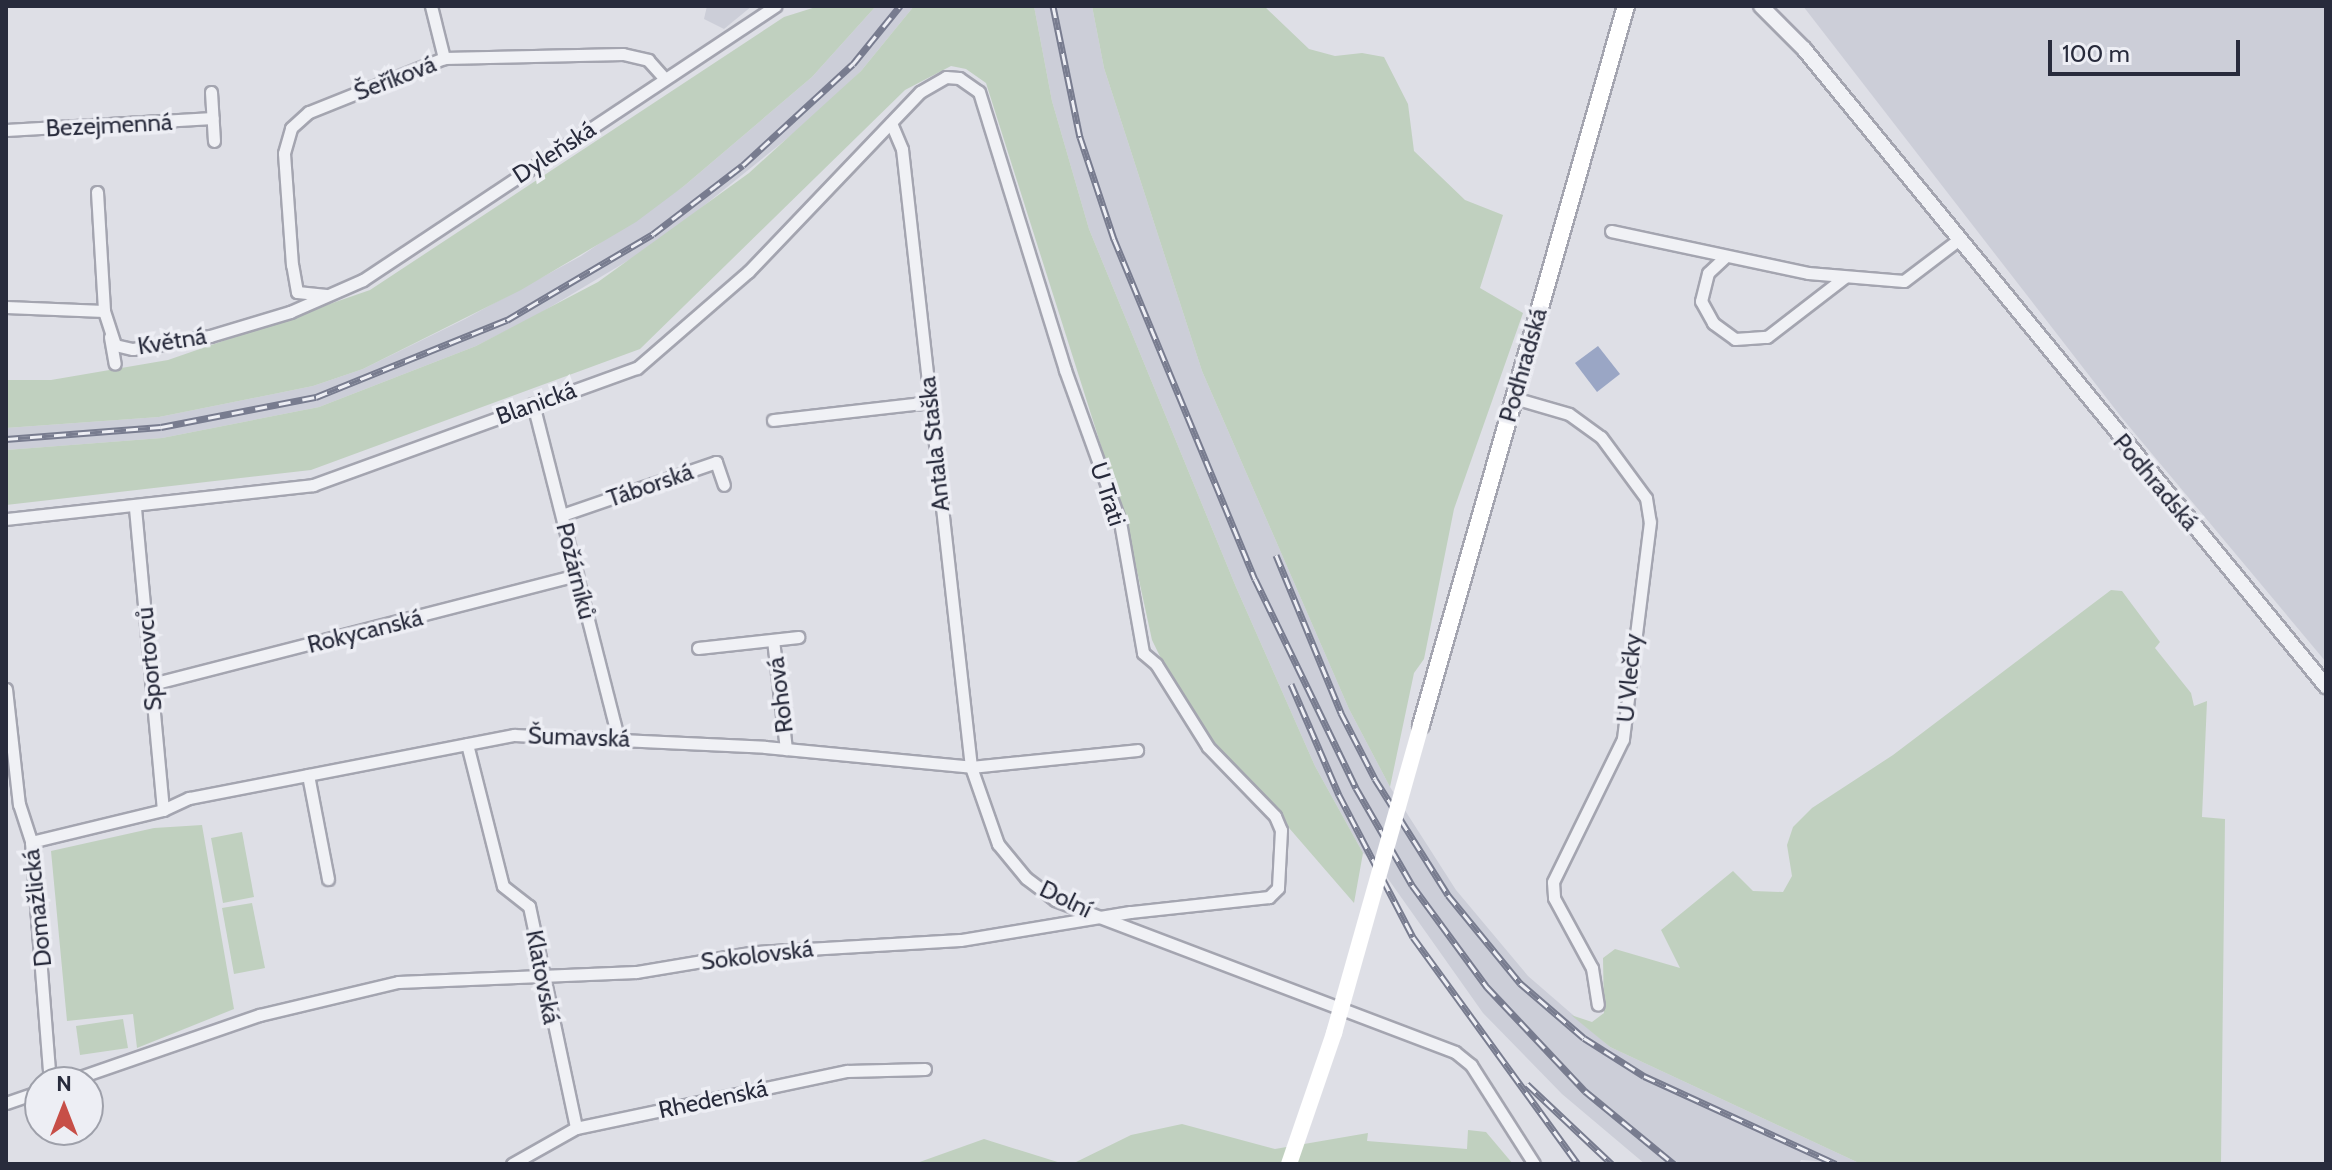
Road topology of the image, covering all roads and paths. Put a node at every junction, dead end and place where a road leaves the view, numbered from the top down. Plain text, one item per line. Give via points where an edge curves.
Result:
1 (431, 6) edge
2 (775, 6) edge
3 (1626, 6) edge
4 (1761, 6) edge
5 (444, 58) junction
6 (959, 78) joint
7 (665, 79) junction
8 (211, 92) dead end
9 (213, 118) junction
10 (891, 123) junction
11 (6, 130) edge
12 (214, 141) dead end
13 (97, 192) dead end
14 (1611, 231) dead end
15 (1958, 240) junction
16 (1725, 257) junction
17 (1845, 277) junction
18 (297, 292) junction
19 (330, 295) junction
20 (6, 307) edge
21 (104, 311) junction
22 (290, 312) junction
23 (110, 336) junction
24 (115, 364) dead end
25 (1514, 398) junction
26 (930, 402) junction
27 (533, 404) junction
28 (773, 420) dead end
29 (724, 485) dead end
30 (135, 508) junction
31 (562, 515) junction
32 (6, 519) edge
33 (577, 575) junction
34 (798, 637) dead end
35 (773, 640) junction
36 (698, 648) dead end
37 (152, 684) junction
38 (2326, 686) edge
39 (6, 689) edge
40 (618, 738) junction
41 (467, 744) junction
42 (786, 749) junction
43 (1137, 750) dead end
44 (971, 767) junction
45 (308, 775) junction
46 (163, 810) junction
47 (31, 842) junction
48 (328, 879) dead end
49 (1278, 888) joint
50 (1095, 917) junction
51 (545, 979) junction
52 (1598, 1005) dead end
53 (49, 1066) edge
54 (104, 1069) edge
55 (925, 1069) dead end
56 (576, 1128) junction
57 (512, 1164) edge
58 (1289, 1164) edge
59 (1534, 1164) edge

1 - 5 street
2 - 7 street, Dyleňská
3 - 25 main road, Podhradská
4 - 15 street, Podhradská via 1804,49
5 - 7 street, Šeříková via 623,54 648,60
5 - 18 street, Šeříková via 309,112 291,128 284,153
6 - 10 street, Blanická via 933,82
6 - 49 street, U Trati via 979,92 1065,370 1120,522 1143,653 1156,664 1208,747 1275,816 1281,830
7 - 19 street, Dyleňská via 363,280
8 - 9 street
9 - 11 street, Bezejmenná
9 - 12 street
10 - 26 street, Antala Staška via 902,149
10 - 27 street, Blanická via 748,272 654,358
13 - 21 street, Květná
14 - 16 street
15 - 17 street via 1904,281
15 - 38 street, Podhradská
16 - 17 street
16 - 17 street via 1708,273 1701,301 1713,323 1735,339 1767,337
18 - 19 street
18 - 22 street, Šeříková
19 - 22 street, Květná
20 - 21 street
21 - 23 street, Květná
22 - 23 street, Květná via 210,336 133,349 115,345
23 - 24 street
25 - 52 street, U Vlečky via 1569,414 1595,431 1646,498 1650,522 1623,739 1553,882 1554,898 1592,968
25 - 58 main road, Podhradská, bridge via 1334,1033
26 - 28 street
26 - 44 street, Antala Staška
27 - 30 street, Blanická via 313,485
27 - 31 street, Požárníků
29 - 31 street, Táborská via 716,462
30 - 32 street, Blanická
30 - 37 street, Sportovců
31 - 33 street, Požárníků
33 - 37 street, Rokycanská
33 - 40 street, Požárníků
34 - 35 street, Rohová
35 - 36 street, Rohová
35 - 42 street, Rohová
37 - 46 street, Sportovců
39 - 47 street, Domažlická via 19,804
40 - 41 street, Šumavská via 514,735
40 - 42 street, Šumavská
41 - 45 street, Šumavská
41 - 51 street, Klatovská via 503,886 529,906
42 - 44 street, Šumavská
43 - 44 street, Šumavská
44 - 50 street, Dolní via 986,823 1011,863 1055,900
45 - 46 street, Šumavská via 189,798
45 - 48 street
46 - 47 street, Šumavská
47 - 53 street, Domažlická
49 - 50 street, Dolní via 1269,897
50 - 51 street, Sokolovská via 960,940 756,952
50 - 59 street via 1439,1045 1471,1065
51 - 54 street, Sokolovská via 483,978 363,988 259,1015
51 - 56 street, Klatovská via 567,1105
55 - 56 street, Rhedenská via 847,1071
56 - 57 street, Rhedenská

